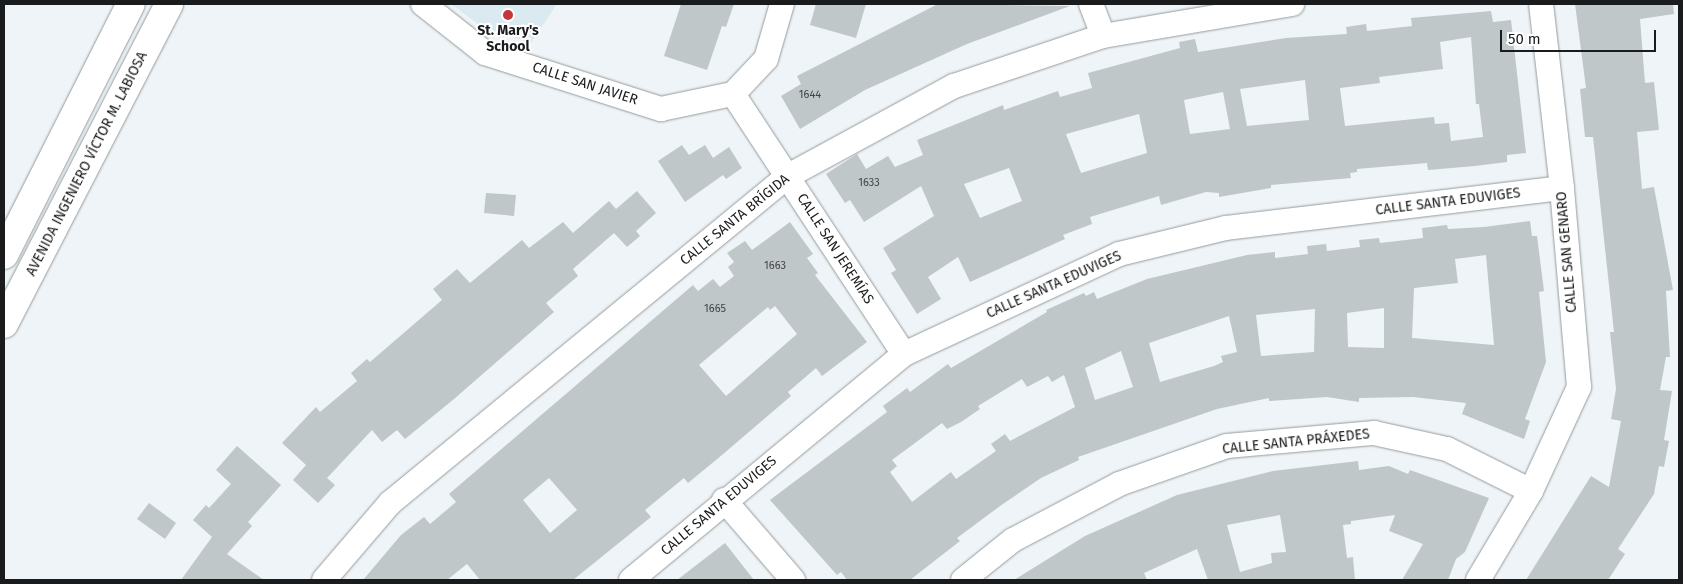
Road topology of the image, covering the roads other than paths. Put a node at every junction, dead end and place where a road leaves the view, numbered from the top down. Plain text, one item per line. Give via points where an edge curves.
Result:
1 (131, 4) edge
2 (169, 4) edge
3 (423, 4) edge
4 (782, 4) edge
5 (1091, 4) edge
6 (1292, 4) edge
7 (1541, 4) edge
8 (1103, 36) junction
9 (733, 94) junction
10 (788, 176) junction
11 (1562, 188) junction
12 (4, 255) edge
13 (4, 324) edge
14 (904, 354) junction
15 (1531, 492) junction
16 (724, 500) junction
17 (324, 580) edge
18 (631, 580) edge
19 (793, 580) edge
20 (964, 580) edge
21 (1478, 580) edge

1 - 12 main road
2 - 13 main road, AVENIDA INGENIERO VÍCTOR M. LABIOSA
3 - 9 street, CALLE SAN JAVIER via 484,53 661,109
4 - 9 street via 766,59
5 - 8 street
6 - 8 street, CALLE SANTA BRÍGIDA
7 - 11 street, CALLE SAN GENARO
8 - 10 street, CALLE SANTA BRÍGIDA via 954,86
9 - 10 street, CALLE SAN JEREMÍAS
10 - 14 street, CALLE SAN JEREMÍAS
10 - 17 street, CALLE SANTA BRÍGIDA via 390,503
11 - 14 street, CALLE SANTA EDUVIGES via 1226,228 1120,254
11 - 15 street, CALLE SAN GENARO via 1579,387
14 - 16 street, CALLE SANTA EDUVIGES
15 - 20 street, CALLE SANTA PRÁXEDES via 1447,449 1374,433 1227,446 1119,484 1013,540
15 - 21 street, CALLE SAN GENARO
16 - 18 street, CALLE SANTA EDUVIGES
16 - 19 street

